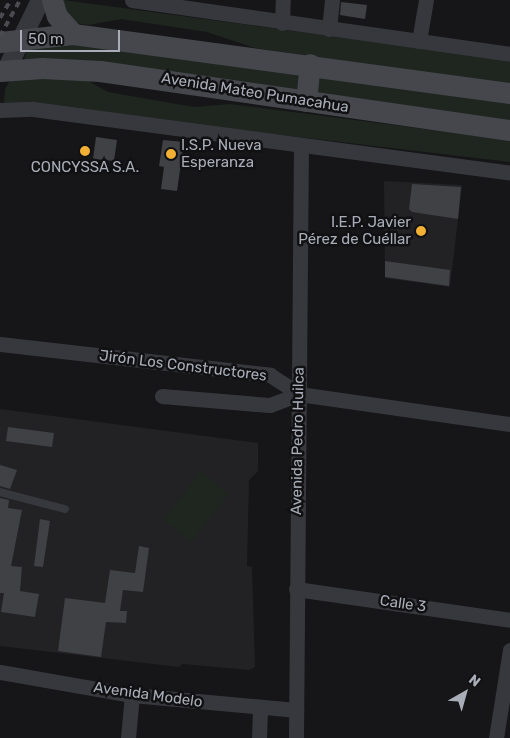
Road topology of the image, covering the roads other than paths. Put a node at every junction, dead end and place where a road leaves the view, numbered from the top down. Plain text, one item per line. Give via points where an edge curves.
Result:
1 (40, 0) edge
2 (52, 0) edge
3 (132, 0) edge
4 (283, 0) edge
5 (332, 0) edge
6 (426, 0) edge
7 (282, 23) junction
8 (329, 29) junction
9 (73, 34) junction
10 (10, 40) edge
11 (419, 41) junction
12 (510, 54) edge
13 (310, 64) junction
14 (2, 74) edge
15 (510, 93) edge
16 (306, 101) junction
17 (0, 110) edge
18 (510, 130) edge
19 (301, 145) junction
20 (510, 172) edge
21 (0, 344) edge
22 (300, 394) junction
23 (162, 396) dead end
24 (510, 424) edge
25 (0, 492) edge
26 (64, 509) dead end
27 (296, 589) junction
28 (510, 620) edge
29 (510, 650) edge
30 (0, 672) edge
31 (132, 695) junction
32 (260, 709) junction
33 (296, 710) junction
34 (128, 738) edge
35 (260, 738) edge
36 (296, 738) edge
37 (496, 738) edge

1 - 10 street
2 - 9 main road via 57,16
3 - 7 street
4 - 7 street
5 - 8 street
6 - 11 street
7 - 8 street
8 - 11 street
9 - 10 main road
9 - 13 main road
10 - 14 street
11 - 12 street
13 - 15 main road
13 - 16 main road
14 - 16 main road, Avenida Mateo Pumacahua via 100,71
16 - 18 main road, Avenida Mateo Pumacahua
17 - 19 street via 33,109
19 - 20 street
19 - 22 street, Avenida Pedro Huilca
21 - 22 street, Jirón Los Constructores via 270,375
22 - 23 street via 270,405
22 - 24 street, Jirón Los Constructores
22 - 27 street, Avenida Pedro Huilca
25 - 26 lane
27 - 28 street, Calle 3
27 - 33 street, Avenida Pedro Huilca
29 - 37 street
30 - 31 street, Avenida Modelo
31 - 32 street, Avenida Modelo
31 - 34 street
32 - 33 street, Avenida Modelo
32 - 35 street
33 - 36 street, Avenida Pedro Huilca

